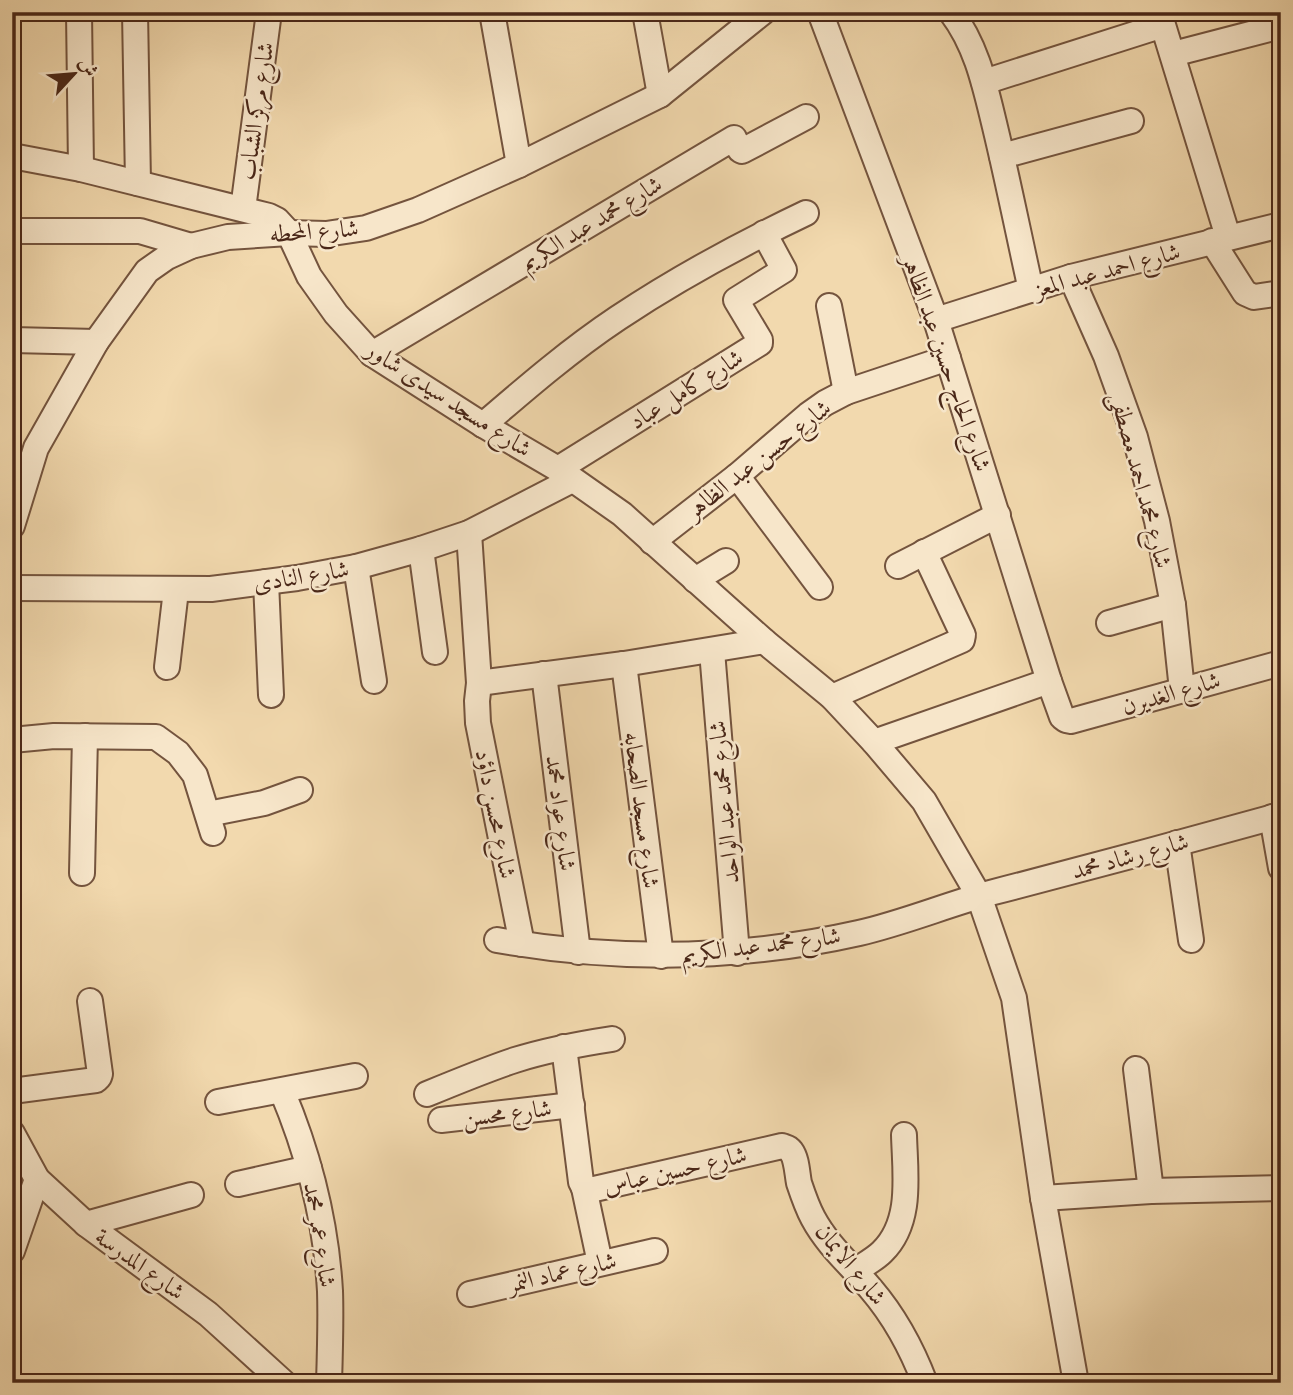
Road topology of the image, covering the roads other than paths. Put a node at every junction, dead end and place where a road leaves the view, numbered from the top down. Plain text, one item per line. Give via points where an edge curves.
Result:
1 (79, 12) edge
2 (135, 12) edge
3 (269, 12) edge
4 (492, 12) edge
5 (645, 12) edge
6 (762, 12) edge
7 (820, 12) edge
8 (951, 12) edge
9 (1281, 26) edge
10 (1173, 54) junction
11 (984, 82) junction
12 (660, 95) junction
13 (806, 117) dead end
14 (1131, 121) dead end
15 (12, 156) edge
16 (1002, 156) junction
17 (519, 166) junction
18 (81, 169) junction
19 (138, 183) junction
20 (243, 209) junction
21 (806, 213) dead end
22 (1281, 225) edge
23 (12, 231) edge
24 (289, 233) junction
25 (764, 233) junction
26 (1220, 239) junction
27 (191, 246) junction
28 (1071, 277) junction
29 (1031, 290) junction
30 (1281, 293) edge
31 (829, 306) dead end
32 (936, 320) junction
33 (12, 340) edge
34 (96, 342) junction
35 (372, 354) junction
36 (948, 358) junction
37 (846, 391) junction
38 (482, 425) junction
39 (24, 447) edge
40 (565, 475) junction
41 (737, 476) junction
42 (998, 515) junction
43 (12, 526) edge
44 (469, 533) junction
45 (652, 542) junction
46 (421, 550) junction
47 (924, 552) junction
48 (726, 561) dead end
49 (898, 566) dead end
50 (356, 567) junction
51 (695, 580) junction
52 (266, 582) junction
53 (820, 587) dead end
54 (12, 588) edge
55 (176, 590) junction
56 (1173, 605) junction
57 (1109, 623) dead end
58 (764, 641) junction
59 (712, 651) junction
60 (435, 652) dead end
61 (1281, 663) edge
62 (624, 664) junction
63 (167, 667) dead end
64 (544, 674) junction
65 (374, 681) dead end
66 (1049, 681) junction
67 (479, 683) junction
68 (1182, 690) junction
69 (271, 695) dead end
70 (832, 697) junction
71 (1062, 717) joint
72 (85, 736) junction
73 (12, 740) edge
74 (874, 742) junction
75 (300, 790) dead end
76 (1276, 816) edge
77 (1177, 844) junction
78 (1281, 868) edge
79 (82, 873) dead end
80 (979, 896) junction
81 (496, 940) dead end
82 (1191, 940) dead end
83 (522, 944) junction
84 (578, 952) junction
85 (737, 953) junction
86 (661, 956) junction
87 (90, 1001) dead end
88 (612, 1039) dead end
89 (564, 1047) junction
90 (1136, 1069) dead end
91 (355, 1076) dead end
92 (12, 1091) edge
93 (282, 1091) junction
94 (427, 1094) dead end
95 (218, 1102) dead end
96 (572, 1105) junction
97 (441, 1120) dead end
98 (12, 1133) edge
99 (904, 1135) dead end
100 (782, 1146) joint
101 (309, 1168) junction
102 (37, 1179) junction
103 (238, 1184) dead end
104 (584, 1188) junction
105 (1281, 1188) edge
106 (1151, 1191) junction
107 (191, 1195) dead end
108 (1044, 1198) junction
109 (86, 1224) junction
110 (12, 1251) edge
111 (654, 1251) dead end
112 (600, 1264) junction
113 (855, 1271) junction
114 (470, 1294) dead end
115 (284, 1383) edge
116 (329, 1383) edge
117 (925, 1383) edge
118 (1076, 1383) edge

1 - 18 street
2 - 19 street
3 - 20 street, شارع مركز الشباب
4 - 17 street
5 - 12 street
6 - 12 street, شارع المحطه
7 - 32 street, شارع الحاج حسين عبد الظاهر
8 - 11 street via 974,50
9 - 10 street
10 - 11 street via 1160,25
10 - 26 street
11 - 16 street
12 - 17 street, شارع المحطه
13 - 35 street, شارع محمد عبد الكريم via 742,151 734,138
14 - 16 street
15 - 18 street
16 - 29 street
17 - 24 street, شارع المحطه via 366,228
18 - 19 street
19 - 20 street
20 - 24 street via 277,220
21 - 25 street
22 - 26 street, شارع احمد عبد المعز
23 - 27 street via 140,231
24 - 27 street, شارع المحطه via 228,237
24 - 35 street, شارع مسجد سيدى شاور via 309,276
25 - 38 street via 617,319
25 - 40 street, شارع كامل عباد via 783,271 736,300 760,343
26 - 28 street, شارع احمد عبد المعز
26 - 30 street via 1245,293 1254,297
27 - 34 street, شارع المحطه via 147,271
28 - 29 street, شارع احمد عبد المعز
28 - 56 street, شارع محمد احمد مصطفى via 1135,437
29 - 32 street, شارع احمد عبد المعز
31 - 37 street
32 - 36 street, شارع الحاج حسين عبد الظاهر
33 - 34 street
34 - 39 street, شارع المحطه
35 - 38 street, شارع مسجد سيدى شاور
36 - 37 street, شارع حسن عبد الظاهر
36 - 42 street, شارع الحاج حسين عبد الظاهر
37 - 41 street, شارع حسن عبد الظاهر via 808,415
38 - 40 street, شارع مسجد سيدى شاور
39 - 43 street, شارع المحطه
40 - 44 street, شارع النادى
40 - 45 street, شارع مسجد سيدى شاور via 622,514
41 - 45 street, شارع حسن عبد الظاهر
41 - 53 street
42 - 47 street
42 - 66 street, شارع الحاج حسين عبد الظاهر
44 - 46 street, شارع النادى
44 - 67 street, شارع محسن داؤد
45 - 51 street, شارع مسجد سيدى شاور
46 - 50 street, شارع النادى
46 - 60 street
47 - 49 street
47 - 70 street via 962,640
48 - 51 street
50 - 52 street, شارع النادى
50 - 65 street
51 - 58 street, شارع مسجد سيدى شاور
52 - 55 street, شارع النادى
52 - 69 street
54 - 55 street, شارع النادى
55 - 63 street
56 - 57 street
56 - 68 street, شارع محمد احمد مصطفى
58 - 59 street
58 - 70 street, شارع مسجد سيدى شاور
59 - 62 street
59 - 85 street, شارع محمد عبد الواحد
61 - 68 street, شارع الغديرن
62 - 64 street
62 - 86 street, شارع مسجد الصحابه
64 - 67 street
64 - 84 street, شارع عواد محمد
66 - 71 street, شارع الحاج حسين عبد الظاهر
66 - 74 street
67 - 83 street, شارع محسن داؤد via 478,723
68 - 71 street, شارع الغديرن via 1071,721
70 - 74 street, شارع مسجد سيدى شاور
72 - 73 street
72 - 75 street via 156,737 178,753 195,775 210,824
72 - 79 street
74 - 80 street, شارع مسجد سيدى شاور via 924,801
76 - 77 street, شارع رشاد محمد
76 - 78 street
77 - 80 street, شارع رشاد محمد
77 - 82 street
80 - 85 street, شارع محمد عبد الكريم via 860,933
80 - 108 street, شارع مسجد سيدى شاور via 1014,998
81 - 83 street, شارع محمد عبد الكريم
83 - 84 street, شارع محمد عبد الكريم
84 - 86 street, شارع محمد عبد الكريم
85 - 86 street, شارع محمد عبد الكريم
87 - 92 street via 99,1077
88 - 89 street
89 - 94 street via 517,1059
89 - 96 street, شارع حسين عباس
90 - 106 street
91 - 93 street
93 - 95 street
93 - 101 street, شارع عمر محمد
96 - 97 street, شارع محسن
96 - 104 street, شارع حسين عباس
98 - 102 street, شارع المدرسة
99 - 113 street via 901,1221 882,1252
100 - 104 street, شارع حسين عباس
100 - 113 street, شارع الايمان via 794,1156 799,1182 820,1231
101 - 103 street
101 - 116 street, شارع عمر محمد via 327,1259
102 - 109 street, شارع المدرسة
102 - 110 street
104 - 112 street
105 - 106 street
106 - 108 street
107 - 109 street
108 - 118 street, شارع مسجد سيدى شاور
109 - 115 street, شارع المدرسة via 208,1314
111 - 112 street, شارع عماد النمر
112 - 114 street, شارع عماد النمر
113 - 117 street, شارع الايمان via 890,1312

